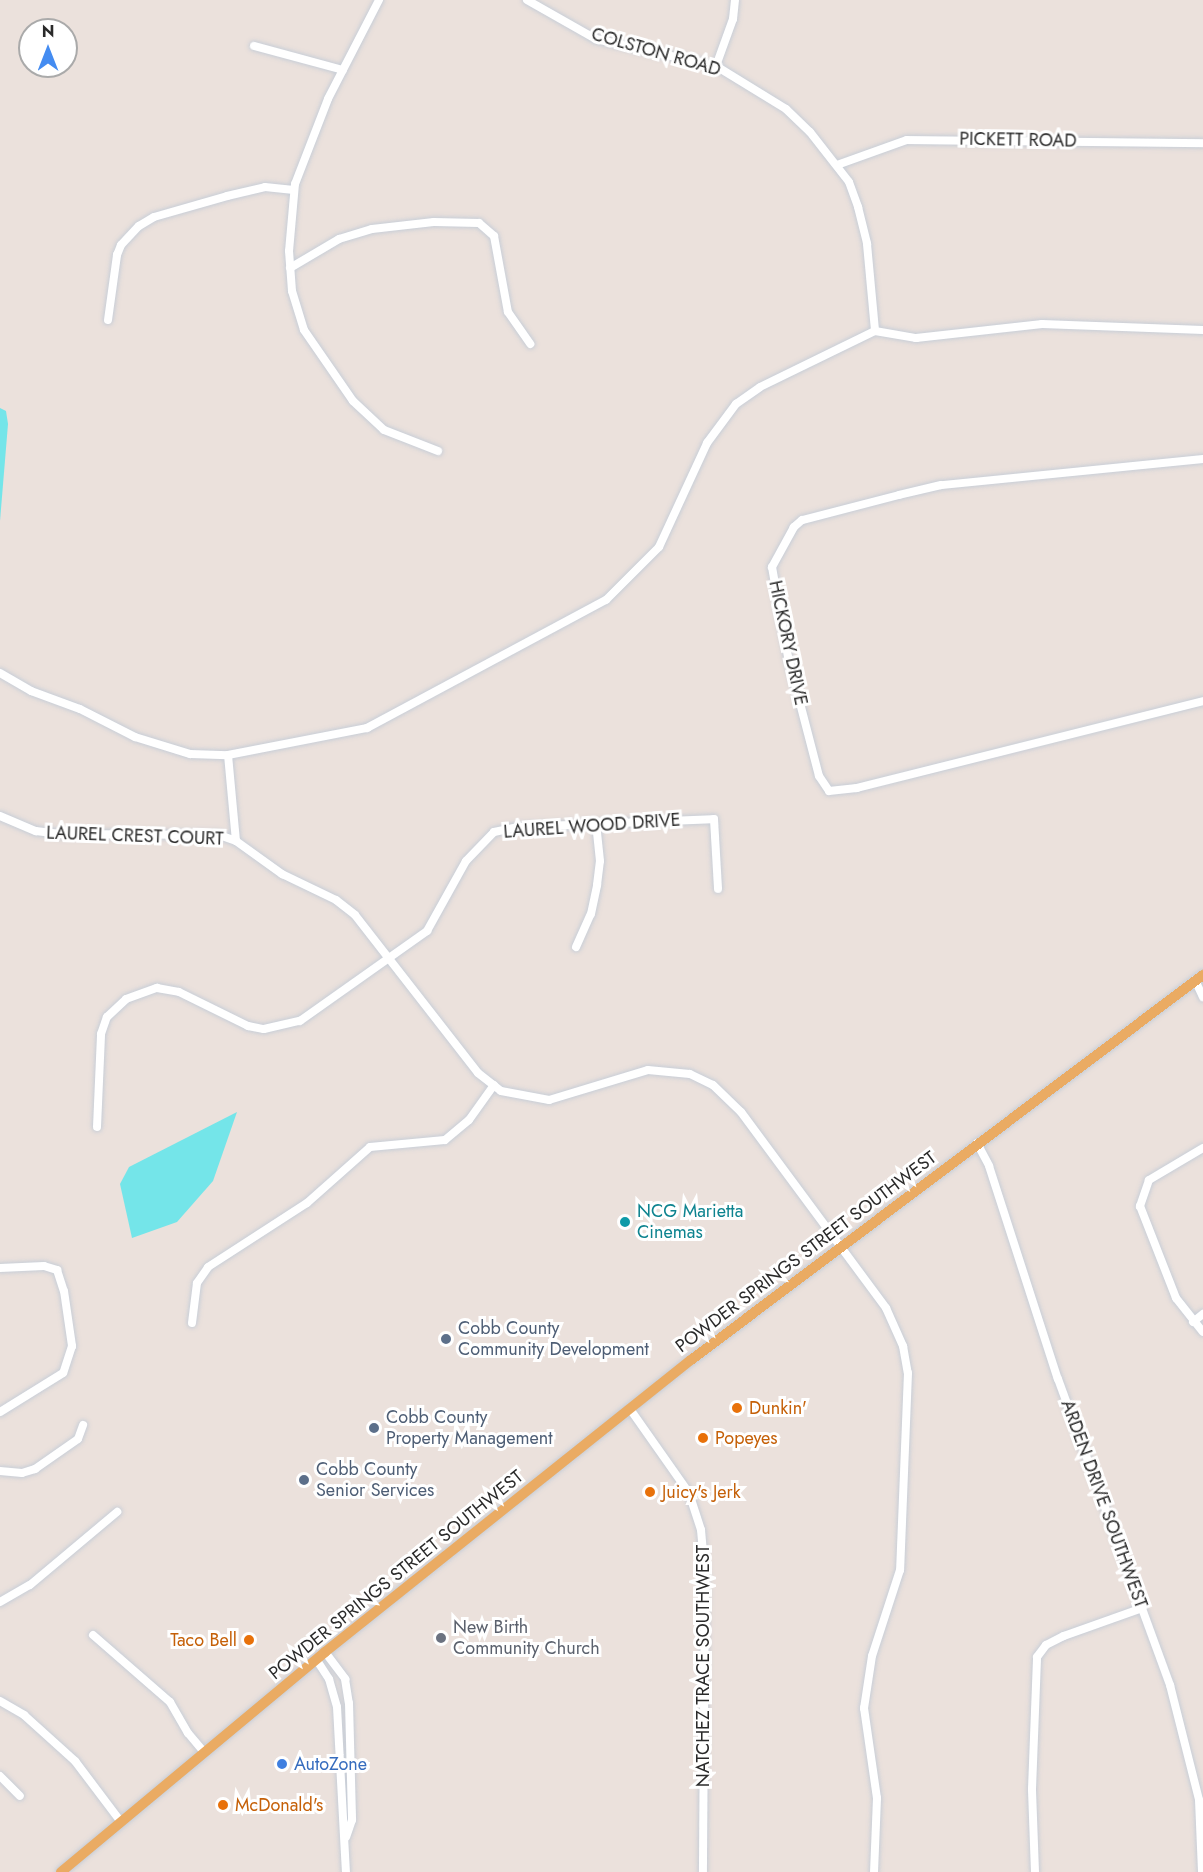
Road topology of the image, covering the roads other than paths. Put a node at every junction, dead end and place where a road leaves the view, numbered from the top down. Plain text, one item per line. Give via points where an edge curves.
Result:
1 (379, 0) edge
2 (527, 0) edge
3 (735, 0) edge
4 (254, 46) dead end
5 (716, 66) junction
6 (343, 70) junction
7 (1203, 143) edge
8 (837, 165) junction
9 (294, 189) junction
10 (290, 268) junction
11 (108, 320) dead end
12 (1203, 330) edge
13 (875, 331) junction
14 (530, 344) dead end
15 (438, 451) dead end
16 (1203, 459) edge
17 (0, 673) edge
18 (1203, 701) edge
19 (228, 755) junction
20 (0, 816) edge
21 (596, 824) junction
22 (236, 841) junction
23 (718, 889) dead end
24 (576, 946) dead end
25 (391, 958) junction
26 (1199, 978) edge
27 (1203, 997) edge
28 (494, 1085) junction
29 (97, 1127) dead end
30 (977, 1143) junction
31 (1203, 1148) edge
32 (841, 1247) junction
33 (0, 1268) edge
34 (1203, 1314) edge
35 (1193, 1322) junction
36 (192, 1323) dead end
37 (1203, 1332) edge
38 (630, 1409) junction
39 (0, 1412) edge
40 (83, 1425) dead end
41 (0, 1471) edge
42 (117, 1512) dead end
43 (0, 1602) edge
44 (1142, 1608) junction
45 (93, 1635) dead end
46 (321, 1656) junction
47 (0, 1701) edge
48 (206, 1753) junction
49 (0, 1776) edge
50 (21, 1796) dead end
51 (121, 1822) junction
52 (345, 1837) junction
53 (61, 1872) edge
54 (346, 1872) edge
55 (703, 1872) edge
56 (874, 1872) edge
57 (1035, 1872) edge
58 (1202, 1872) edge

1 - 6 street
2 - 5 street, COLSTON ROAD via 596,39
3 - 5 street via 734,19
4 - 6 street
5 - 8 street, COLSTON ROAD via 786,109
6 - 9 street via 303,158
7 - 8 street, PICKETT ROAD via 907,140
8 - 13 street, COLSTON ROAD via 849,182 867,244
9 - 10 street
9 - 11 street via 265,187 227,196 154,217 139,226 117,255
10 - 14 street via 339,239 372,229 479,222 494,236 508,312
10 - 15 street via 295,312 353,401 384,430
12 - 13 street via 1042,324 916,338
13 - 19 street via 760,387 736,404 707,443 659,547 606,600 367,728
16 - 18 street, HICKORY DRIVE via 941,485 899,495 802,520 772,567 786,646 819,776 829,791 857,788
17 - 19 street via 31,691 80,709 153,744 190,754
19 - 22 street
20 - 22 street, LAUREL CREST COURT via 36,831 60,834 219,836
21 - 23 street, LAUREL WOOD DRIVE via 714,819
21 - 24 street via 597,885 591,914
21 - 25 street, LAUREL WOOD DRIVE via 518,827 494,832 466,861 427,931
22 - 25 street via 282,874 336,900 374,934
25 - 28 street via 478,1073
25 - 29 street, LAUREL WOOD DRIVE via 325,1006 283,1027 248,1026 179,992 157,988 126,999 107,1017 101,1034
26 - 27 street
26 - 30 main road, POWDER SPRINGS STREET SOUTHWEST
28 - 32 street via 525,1099 549,1100 648,1070 690,1074 713,1085 741,1112
28 - 36 street via 469,1120 445,1140 370,1147 307,1203 208,1267 197,1283
30 - 32 main road, POWDER SPRINGS STREET SOUTHWEST
30 - 44 street, ARDEN DRIVE SOUTHWEST via 989,1166 1058,1379
31 - 35 street via 1149,1180 1140,1206 1176,1298
32 - 38 main road, POWDER SPRINGS STREET SOUTHWEST
32 - 56 street via 886,1308 903,1346 908,1373 900,1570 872,1656 864,1708 877,1798
33 - 39 street via 44,1266 57,1270 72,1346 68,1367 59,1377
34 - 35 street
35 - 37 street
38 - 46 main road, POWDER SPRINGS STREET SOUTHWEST
38 - 55 street, NATCHEZ TRACE SOUTHWEST via 689,1493 701,1530 705,1575
40 - 41 street via 78,1439 35,1469 22,1473
42 - 43 street via 30,1585
44 - 57 street via 1064,1636 1046,1645 1037,1657 1032,1789
44 - 58 street, ARDEN DRIVE SOUTHWEST via 1190,1753 1202,1821
45 - 48 street via 170,1702 188,1733
46 - 48 main road, POWDER SPRINGS STREET SOUTHWEST
46 - 52 street via 337,1707 339,1793
46 - 52 street via 345,1679 349,1703 352,1820
47 - 51 street via 24,1715 75,1761
48 - 51 main road, POWDER SPRINGS STREET SOUTHWEST
49 - 50 street
51 - 53 main road, POWDER SPRINGS STREET SOUTHWEST
52 - 54 street

